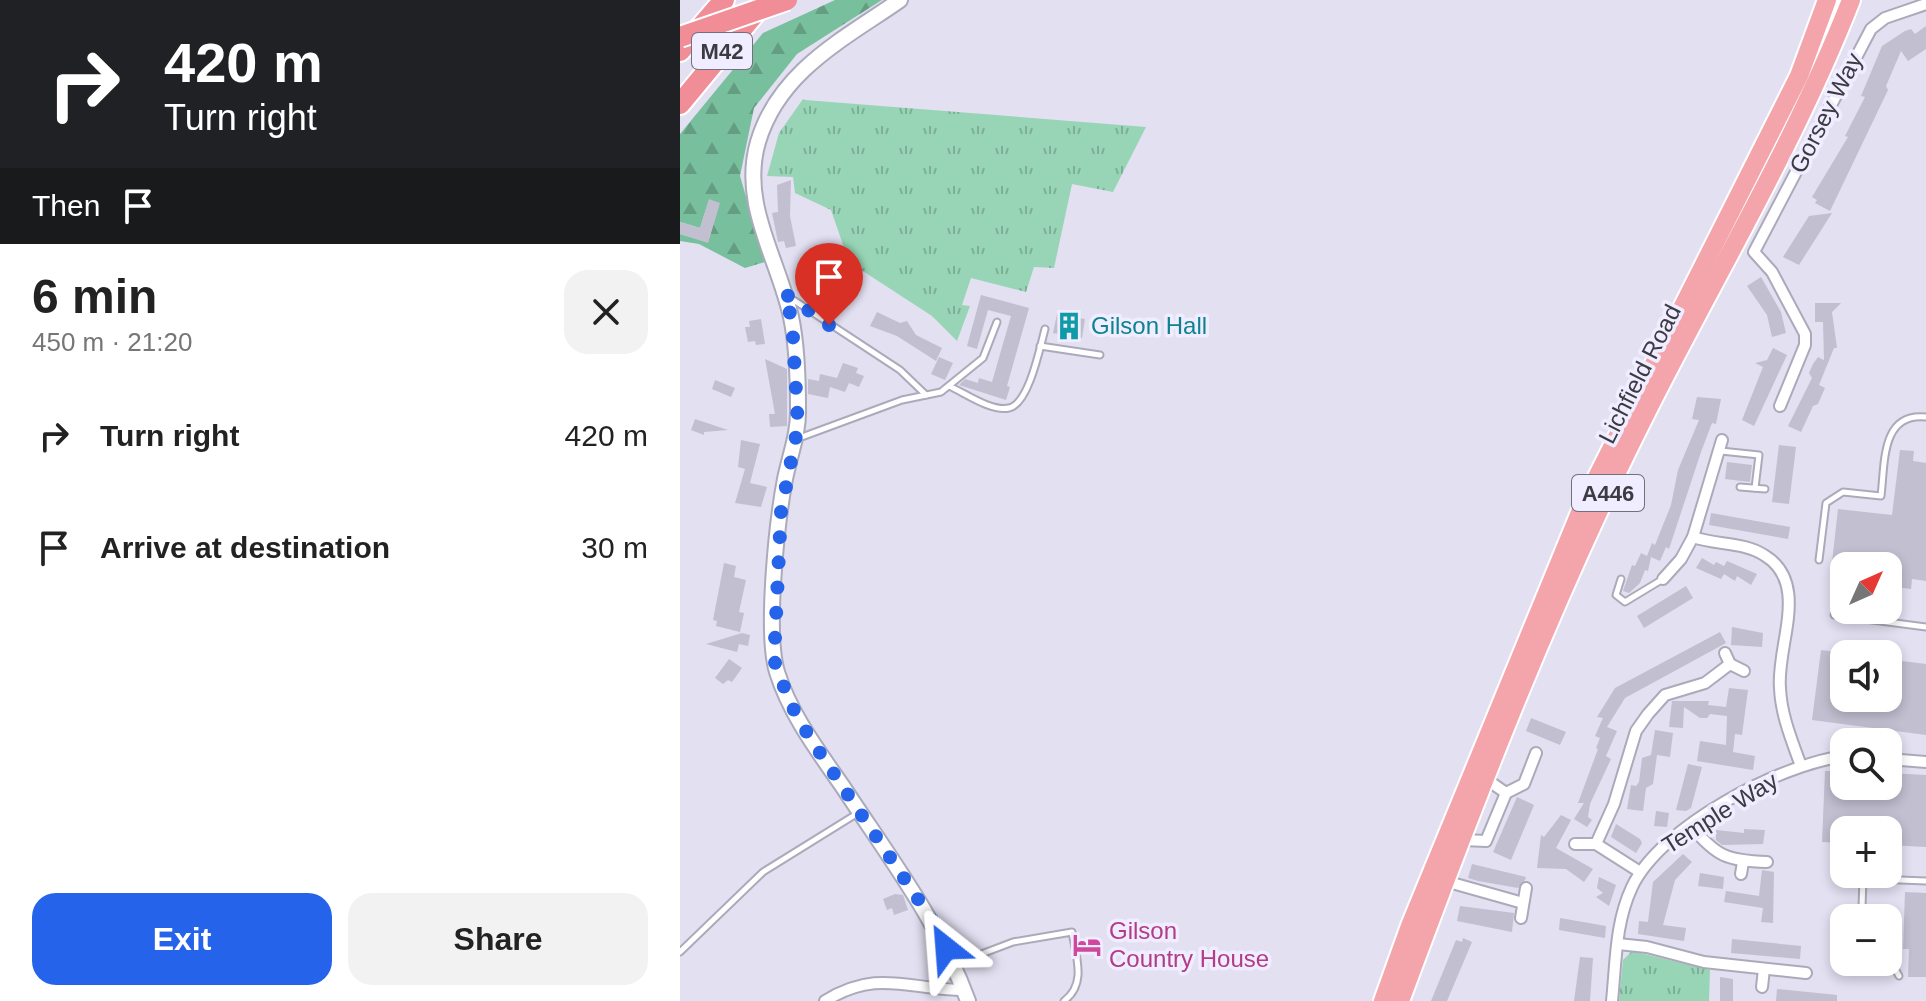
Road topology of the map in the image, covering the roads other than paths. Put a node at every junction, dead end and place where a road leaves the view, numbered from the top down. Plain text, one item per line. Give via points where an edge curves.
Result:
1 (724, 0) edge
2 (766, 0) edge
3 (787, 0) edge
4 (900, 0) edge
5 (1827, 0) edge
6 (1838, 0) edge
7 (1851, 0) edge
8 (1926, 4) edge
9 (680, 37) edge
10 (680, 51) edge
11 (1799, 76) junction
12 (680, 104) edge
13 (784, 293) junction
14 (997, 322) dead end
15 (1045, 329) dead end
16 (1040, 346) junction
17 (1100, 355) dead end
18 (949, 386) junction
19 (927, 396) junction
20 (1780, 406) dead end
21 (1926, 417) edge
22 (795, 439) junction
23 (1721, 446) joint
24 (1740, 487) dead end
25 (1755, 488) junction
26 (1765, 489) dead end
27 (1693, 537) junction
28 (1819, 560) dead end
29 (1621, 579) dead end
30 (1663, 579) joint
31 (1902, 624) edge
32 (1926, 627) edge
33 (1725, 653) dead end
34 (1730, 664) junction
35 (1744, 671) dead end
36 (1536, 753) dead end
37 (1830, 759) edge
38 (1902, 760) edge
39 (1926, 762) edge
40 (1801, 766) junction
41 (1486, 779) junction
42 (1506, 793) junction
43 (859, 812) junction
44 (1691, 826) junction
45 (1463, 840) junction
46 (1575, 844) dead end
47 (1596, 844) junction
48 (1743, 862) junction
49 (1767, 862) dead end
50 (1640, 872) junction
51 (1741, 874) dead end
52 (1902, 880) edge
53 (1445, 881) junction
54 (1926, 881) edge
55 (1526, 888) dead end
56 (1523, 903) junction
57 (1521, 918) dead end
58 (1618, 944) junction
59 (680, 952) edge
60 (954, 964) junction
61 (1764, 969) junction
62 (1806, 973) dead end
63 (1762, 987) dead end
64 (966, 995) edge
65 (825, 1001) edge
66 (1064, 1001) edge
67 (1383, 1001) edge
68 (1400, 1001) edge
69 (1612, 1001) edge

1 - 10 highway, M42
2 - 12 highway, M42
3 - 9 highway, bridge
4 - 13 main road via 815,59 787,86 766,120 752,178 754,204
5 - 11 highway, Lichfield Road / A446
6 - 11 street via 1826,35
7 - 41 highway, Lichfield Road / A446 via 1798,124 1600,509
8 - 20 street, Gorsey Way via 1885,18 1871,29 1754,252 1772,272 1805,334
11 - 67 highway, Lichfield Road / A446 via 1584,503
13 - 19 lane via 900,370
13 - 22 main road via 792,320
14 - 18 lane via 983,358
15 - 16 lane
16 - 17 lane
16 - 18 lane via 1026,392 1008,409
18 - 19 lane
19 - 22 lane
21 - 28 lane via 1911,416 1888,437 1881,496 1843,492 1826,503
22 - 43 main road via 781,512 774,660 796,715
23 - 25 lane via 1759,455
23 - 27 street
24 - 25 lane
25 - 26 lane
27 - 30 street
27 - 40 street via 1754,549 1783,574 1789,601 1780,692
29 - 30 lane via 1616,595 1625,602
31 - 32 lane
33 - 34 street
34 - 35 street
34 - 47 street via 1705,683 1665,695 1648,714 1636,731
36 - 42 street via 1524,784
37 - 40 street, Temple Way
38 - 39 street
40 - 44 street, Temple Way
41 - 42 street
41 - 45 highway, Lichfield Road / A446
42 - 45 street via 1486,841
43 - 59 lane via 763,872
43 - 60 main road via 932,920
44 - 48 street via 1718,855
44 - 50 street, Temple Way via 1665,844
45 - 53 highway, Lichfield Road / A446
46 - 47 street
47 - 50 street
48 - 49 street
48 - 51 street
50 - 58 street, Temple Way via 1623,907
52 - 54 lane
53 - 56 street
53 - 68 highway, Lichfield Road / A446
55 - 56 street
56 - 57 street
58 - 61 street
58 - 69 street, Temple Way
60 - 64 main road
60 - 66 lane via 1013,942 1072,932 1080,983
61 - 62 street
61 - 63 street
64 - 65 street via 892,980 850,988

